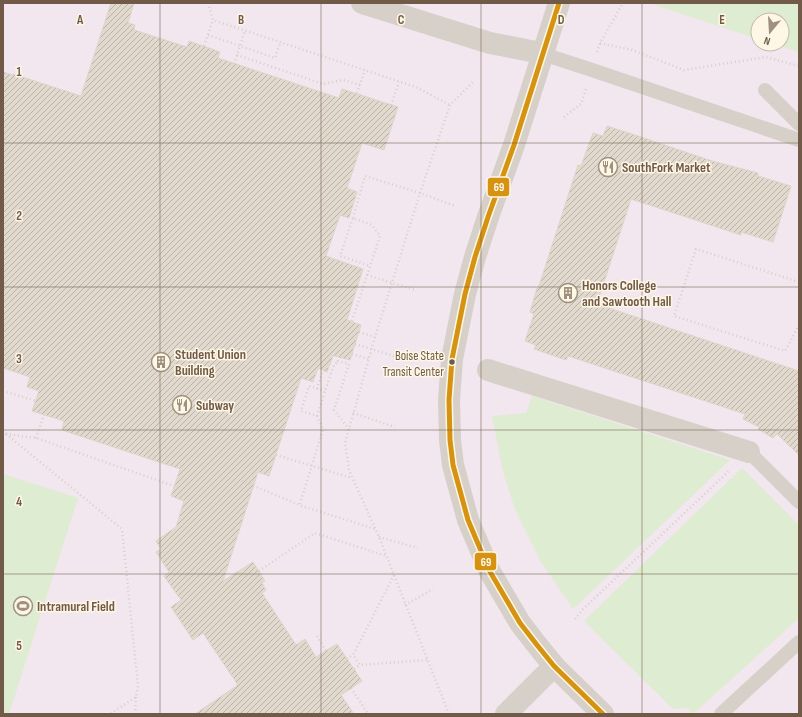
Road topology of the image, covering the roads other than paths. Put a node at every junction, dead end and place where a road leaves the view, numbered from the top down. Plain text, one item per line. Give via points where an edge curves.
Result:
1 (362, 3) edge
2 (559, 3) edge
3 (543, 54) junction
4 (765, 90) dead end
5 (799, 124) edge
6 (799, 140) edge
7 (488, 370) dead end
8 (749, 452) joint
9 (799, 502) edge
10 (799, 642) edge
11 (554, 666) junction
12 (506, 714) edge
13 (602, 714) edge
14 (721, 714) edge

1 - 3 street via 490,43
2 - 3 street
3 - 6 lane
3 - 11 street via 475,257 452,359 449,400 453,465 468,520 489,570 520,623
4 - 5 lane
7 - 8 street
8 - 9 lane
10 - 14 lane
11 - 12 street
11 - 13 street

